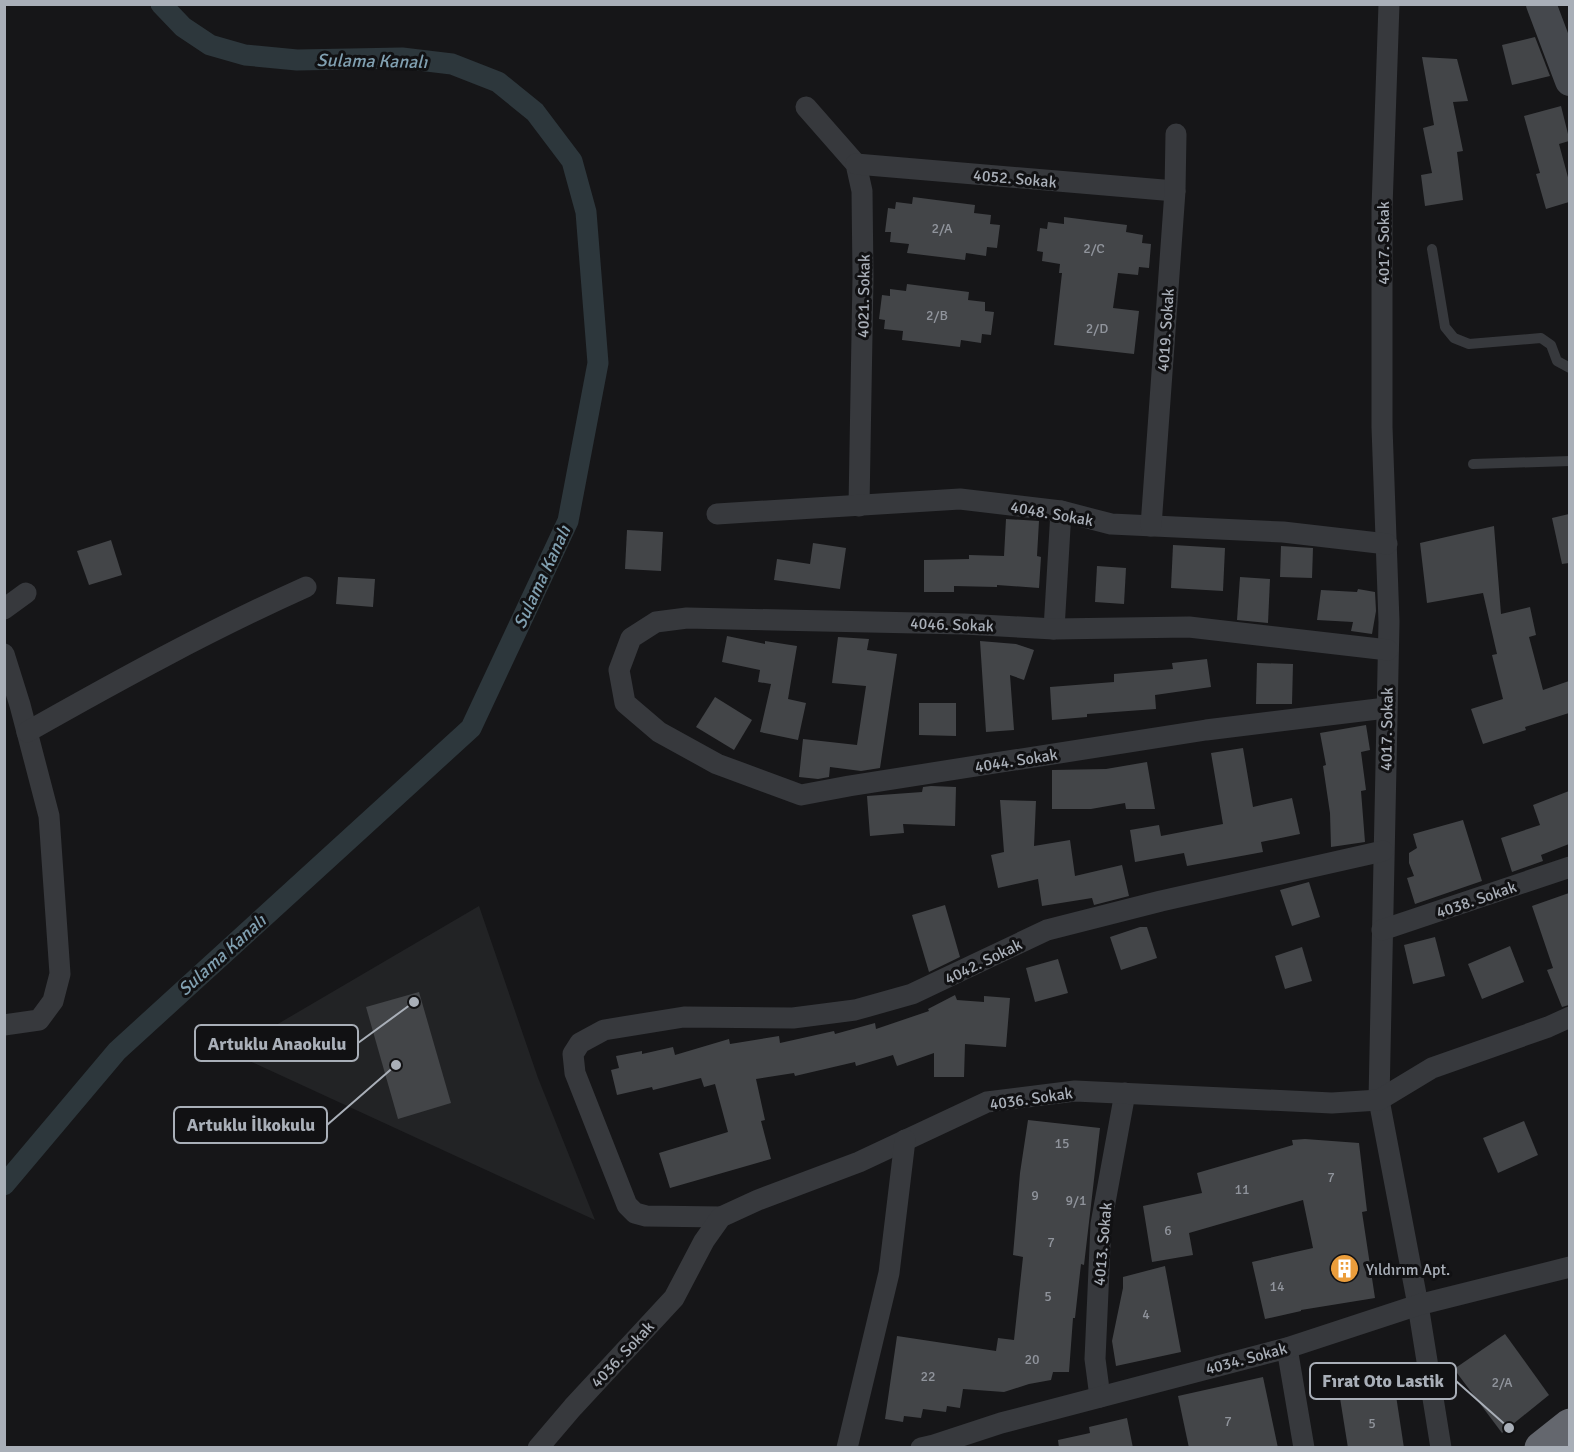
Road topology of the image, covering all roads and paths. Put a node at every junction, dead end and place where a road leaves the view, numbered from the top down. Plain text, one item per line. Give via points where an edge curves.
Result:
1 (1389, 4) edge
2 (1541, 4) edge
3 (1569, 81) edge
4 (806, 107) dead end
5 (1176, 134) dead end
6 (856, 164) junction
7 (1175, 191) junction
8 (1432, 249) dead end
9 (1569, 368) edge
10 (1569, 461) edge
11 (1473, 464) dead end
12 (859, 506) junction
13 (1061, 511) junction
14 (717, 514) dead end
15 (1151, 526) junction
16 (1387, 544) junction
17 (306, 587) dead end
18 (26, 593) dead end
19 (4, 609) edge
20 (1054, 629) junction
21 (1389, 650) junction
22 (4, 654) edge
23 (1386, 708) junction
24 (27, 732) junction
25 (658, 732) joint
26 (1383, 850) junction
27 (1569, 867) edge
28 (1382, 930) junction
29 (1569, 1017) edge
30 (4, 1025) edge
31 (1125, 1093) junction
32 (1379, 1100) junction
33 (905, 1140) junction
34 (721, 1217) junction
35 (1569, 1267) edge
36 (1418, 1305) junction
37 (1287, 1348) junction
38 (1100, 1397) junction
39 (1569, 1425) edge
40 (538, 1448) edge
41 (847, 1448) edge
42 (921, 1448) edge
43 (1304, 1448) edge
44 (1441, 1448) edge
45 (1541, 1448) edge

1 - 16 street, 4017. Sokak via 1382,220 1382,427
2 - 3 street
4 - 6 street, 4021. Sokak
5 - 7 street, 4019. Sokak
6 - 7 street, 4052. Sokak
6 - 12 street, 4021. Sokak via 862,191 863,277
7 - 15 street, 4019. Sokak
8 - 9 lane via 1445,327 1454,338 1469,344 1541,338 1551,345 1557,361
10 - 11 lane
12 - 13 street, 4048. Sokak via 960,499
12 - 14 street, 4048. Sokak
13 - 15 street, 4048. Sokak via 1111,524
13 - 20 street
15 - 16 street, 4048. Sokak via 1283,532
16 - 21 street, 4017. Sokak
17 - 24 street via 146,666
18 - 19 street
20 - 21 street, 4046. Sokak via 1189,627
20 - 25 street, 4046. Sokak via 687,618 656,622 631,638 619,670 625,703
21 - 23 street, 4017. Sokak
22 - 24 street
23 - 25 street, 4044. Sokak via 1164,736 801,795 717,764
23 - 26 street, 4017. Sokak
24 - 30 street via 50,816 60,974 53,1001 39,1020
26 - 28 street, 4017. Sokak
26 - 34 street, 4042. Sokak via 1047,930 912,994 855,1010 793,1018 684,1017 604,1030 580,1043 573,1054 575,1073 627,1205 645,1216
27 - 28 street, 4038. Sokak
28 - 32 street, 4017. Sokak
29 - 32 street, 4036. Sokak via 1432,1068
31 - 32 street, 4036. Sokak via 1332,1103
31 - 33 street, 4036. Sokak via 1075,1091 987,1102
31 - 38 street, 4013. Sokak via 1101,1224 1095,1359
32 - 36 street, 4017. Sokak
33 - 34 street, 4036. Sokak
33 - 41 street via 889,1273
34 - 40 street, 4036. Sokak via 674,1298
35 - 36 street, 4034. Sokak
36 - 37 street, 4034. Sokak
36 - 44 street, 4017. Sokak
37 - 38 street, 4034. Sokak
37 - 43 street
38 - 42 street, 4034. Sokak
39 - 45 highway

